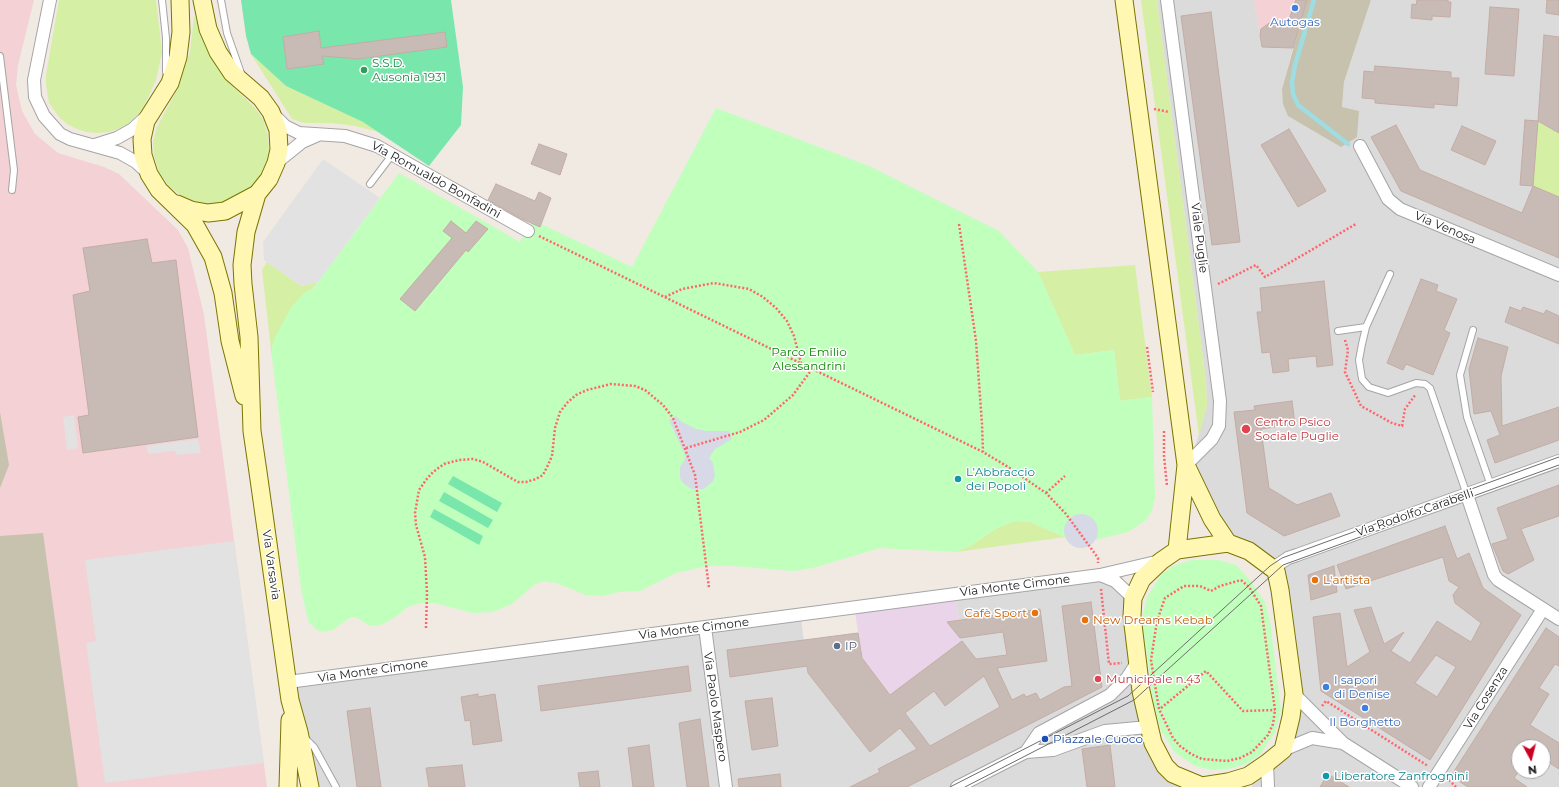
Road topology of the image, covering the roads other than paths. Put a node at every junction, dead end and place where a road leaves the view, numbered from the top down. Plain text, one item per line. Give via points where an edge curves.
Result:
1 (50, 0) edge
2 (162, 0) edge
3 (180, 0) edge
4 (202, 0) edge
5 (221, 0) edge
6 (1124, 0) edge
7 (1167, 0) edge
8 (0, 56) edge
9 (246, 86) junction
10 (159, 103) junction
11 (271, 112) junction
12 (318, 135) junction
13 (95, 146) junction
14 (1360, 146) dead end
15 (392, 155) junction
16 (276, 163) junction
17 (149, 174) junction
18 (370, 184) dead end
19 (12, 190) dead end
20 (257, 194) junction
21 (174, 202) junction
22 (528, 231) road end
23 (1390, 274) dead end
24 (1559, 275) edge
25 (1366, 327) junction
26 (1473, 330) dead end
27 (1338, 331) dead end
28 (252, 431) junction
29 (1559, 461) edge
30 (1186, 465) junction
31 (1491, 486) junction
32 (1467, 495) junction
33 (1228, 543) junction
34 (1177, 550) junction
35 (1161, 561) junction
36 (1273, 568) junction
37 (1100, 577) junction
38 (1133, 598) junction
39 (1543, 609) junction
40 (1559, 619) edge
41 (705, 627) junction
42 (1138, 661) junction
43 (288, 682) junction
44 (1294, 694) junction
45 (290, 700) junction
46 (1148, 727) junction
47 (299, 732) junction
48 (1343, 743) junction
49 (1283, 750) junction
50 (1026, 752) junction
51 (1267, 763) junction
52 (1247, 781) edge
53 (1196, 785) edge
54 (288, 787) edge
55 (310, 787) edge
56 (336, 787) edge
57 (726, 787) edge
58 (957, 787) edge
59 (1268, 787) edge
60 (1412, 787) edge
61 (1430, 787) edge

1 - 13 street via 35,71 35,97 44,116 60,134 79,143
2 - 10 lane via 167,56
3 - 10 street, Via Varsavia via 180,44 174,70
4 - 9 street, Via Varsavia via 208,29 218,52 232,73
5 - 9 lane via 227,33
6 - 30 street
7 - 30 street, Viale Puglie via 1220,402 1219,426 1212,439
8 - 19 lane via 14,170
9 - 11 street, Via Varsavia via 261,98
10 - 13 street via 133,129
10 - 17 street, Via Varsavia via 146,122 142,139 143,155
11 - 12 street, Via Romualdo Bonfadini via 285,126 299,133
11 - 16 street, Via Varsavia via 278,130 279,150
12 - 15 street, Via Romualdo Bonfadini via 357,139
12 - 16 street via 298,145
13 - 17 street via 120,153 136,162
14 - 24 street, Via Venosa via 1388,199 1400,209
15 - 18 lane
15 - 22 street, Via Romualdo Bonfadini
16 - 20 street, Via Varsavia via 270,179
17 - 21 street, Via Varsavia via 160,190
20 - 21 street, Via Varsavia via 225,211 208,213 191,210
20 - 28 street, Via Varsavia via 246,232 242,265 249,337
21 - 28 street, Via Varsavia via 195,225 213,257
23 - 25 lane
25 - 27 lane
25 - 32 lane via 1359,360 1362,379 1369,387 1388,393 1416,383 1425,384 1430,388
26 - 31 lane via 1460,374 1467,417
28 - 43 street, Via Varsavia
29 - 31 street, Via Rodolfo Carabelli
30 - 33 street via 1212,519
30 - 34 street
31 - 32 street, Via Rodolfo Carabelli
32 - 36 street, Via Rodolfo Carabelli via 1288,558
32 - 39 street via 1494,575
33 - 34 street
33 - 36 street via 1249,551
34 - 35 street
35 - 37 street, Via Monte Cimone
35 - 38 street via 1142,579
36 - 44 street via 1280,590
37 - 38 street via 1115,580
37 - 41 street, Via Monte Cimone
38 - 42 street via 1132,616
39 - 40 street
39 - 61 street, Via Cosenza
41 - 43 street, Via Monte Cimone
41 - 57 street, Via Paolo Maspero
42 - 46 street
42 - 50 street via 1127,678 1110,695 1039,733
43 - 45 street, Via Varsavia
44 - 48 street
44 - 49 street
45 - 47 street, Via Varsavia
45 - 54 street, Via Varsavia
46 - 50 street via 1105,731 1053,750
46 - 53 street via 1158,755 1165,766 1173,774
47 - 55 street, Via Varsavia
47 - 56 lane, Via Varsavia via 314,747
48 - 49 street via 1312,738
48 - 60 street
49 - 51 street
50 - 58 street
51 - 52 street
51 - 59 street
52 - 53 street

